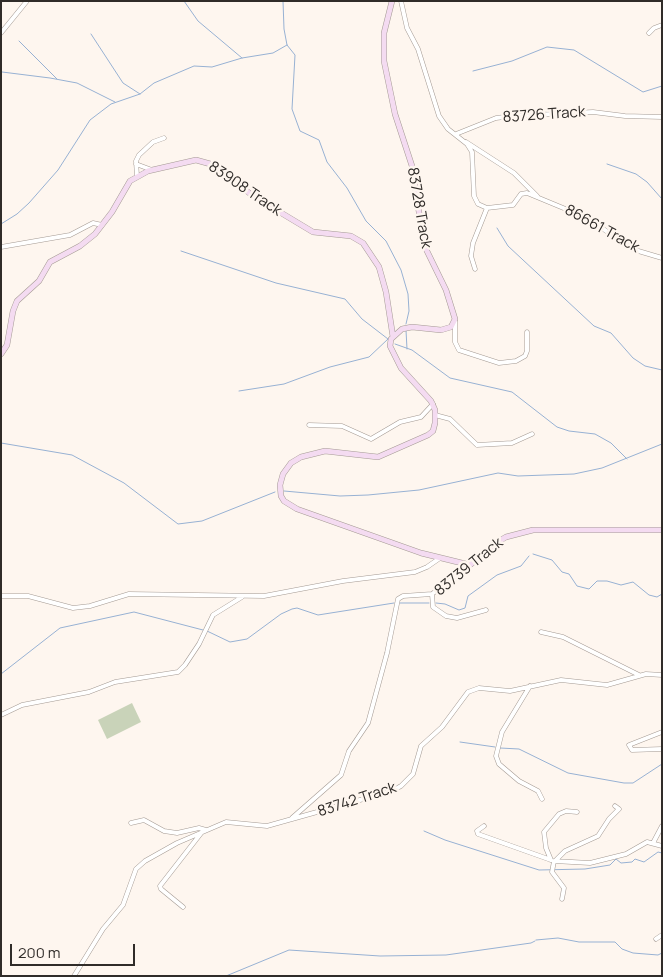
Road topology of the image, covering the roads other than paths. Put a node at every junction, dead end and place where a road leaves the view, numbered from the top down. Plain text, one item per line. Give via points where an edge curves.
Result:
1 (27, 1) edge
2 (392, 1) edge
3 (401, 1) edge
4 (662, 25) edge
5 (1, 33) edge
6 (649, 33) dead end
7 (662, 117) edge
8 (456, 134) junction
9 (164, 138) dead end
10 (464, 141) junction
11 (136, 164) junction
12 (152, 170) junction
13 (137, 176) junction
14 (538, 198) junction
15 (487, 208) junction
16 (102, 225) junction
17 (1, 247) edge
18 (662, 258) edge
19 (475, 269) dead end
20 (455, 322) junction
21 (527, 332) dead end
22 (392, 337) junction
23 (1, 354) edge
24 (433, 404) junction
25 (435, 415) junction
26 (309, 425) dead end
27 (532, 434) dead end
28 (662, 530) edge
29 (440, 558) junction
30 (470, 565) junction
31 (432, 594) junction
32 (1, 596) edge
33 (242, 596) junction
34 (486, 610) dead end
35 (541, 632) dead end
36 (662, 674) edge
37 (639, 675) junction
38 (530, 686) junction
39 (1, 715) edge
40 (662, 732) edge
41 (662, 749) edge
42 (542, 799) dead end
43 (615, 806) dead end
44 (577, 812) dead end
45 (290, 819) junction
46 (131, 823) dead end
47 (484, 826) dead end
48 (662, 826) edge
49 (205, 830) junction
50 (653, 843) junction
51 (662, 846) edge
52 (553, 862) junction
53 (562, 899) dead end
54 (183, 906) dead end
55 (662, 935) edge
56 (656, 939) dead end
57 (74, 976) edge

1 - 5 street
2 - 20 street, 83728 Track via 384,33 384,61 412,166 424,245 446,290
3 - 8 street via 440,116 448,129
4 - 6 street
7 - 8 street, 83726 Track via 593,112 513,116 496,118
8 - 10 street
9 - 11 street via 141,152
10 - 14 street via 514,173
10 - 15 street via 470,147 473,159 476,201
11 - 12 street
11 - 13 street
12 - 13 street, 83908 Track
12 - 22 street, 83908 Track via 191,161 208,162 253,196 303,227 318,234 351,236 360,240 379,267
13 - 16 street, 83908 Track via 126,186
14 - 15 street, 86661 Track via 524,193 513,205
14 - 18 street, 86661 Track via 585,217 635,250
15 - 19 street via 473,244 471,256
16 - 17 street via 93,223 70,235
16 - 23 street, 83908 Track via 85,243 50,262 39,281 17,302 7,345
20 - 21 street via 455,342 459,350 499,363 525,356
20 - 22 street via 441,330 407,327
22 - 24 street via 390,346 396,361
24 - 25 street
24 - 26 street via 421,417 400,422 371,439 342,426
25 - 27 street via 450,419 477,445 512,443
25 - 29 street via 430,434 383,456 362,457 325,451 295,460 283,474 280,491 284,500 297,508
28 - 30 street, 83739 Track via 533,530 496,543
29 - 30 street
29 - 33 street via 427,567 410,572 273,595
30 - 31 street, 83739 Track
31 - 34 street, 83739 Track via 433,607 446,616 457,618
31 - 45 street via 398,599 388,653 368,723 349,751 342,775
32 - 33 street via 28,596 73,608 129,594
33 - 39 street via 213,615 200,644 178,672 115,682 82,694 22,705
35 - 37 street via 563,637
36 - 37 street, 83742 Track
37 - 38 street, 83742 Track via 607,685 561,680
38 - 42 street via 502,732 496,756 499,764 519,781 538,791
38 - 45 street, 83742 Track via 506,692 479,688 468,692 442,726 421,746 416,769 401,786 384,794
40 - 41 street via 629,745 632,750
43 - 52 street via 619,809 598,836 566,851
44 - 52 street via 559,814 544,832 546,848
45 - 49 street, 83742 Track via 263,826 232,821
46 - 49 street via 144,820 164,831 177,833 199,828
47 - 52 street via 477,831 478,834
48 - 50 street
49 - 54 street via 160,886
49 - 57 street, 83742 Track via 155,855 136,869 124,906 103,929
50 - 51 street
50 - 52 street via 648,842 630,852 606,859 584,863
52 - 53 street via 553,875 564,888
55 - 56 street

